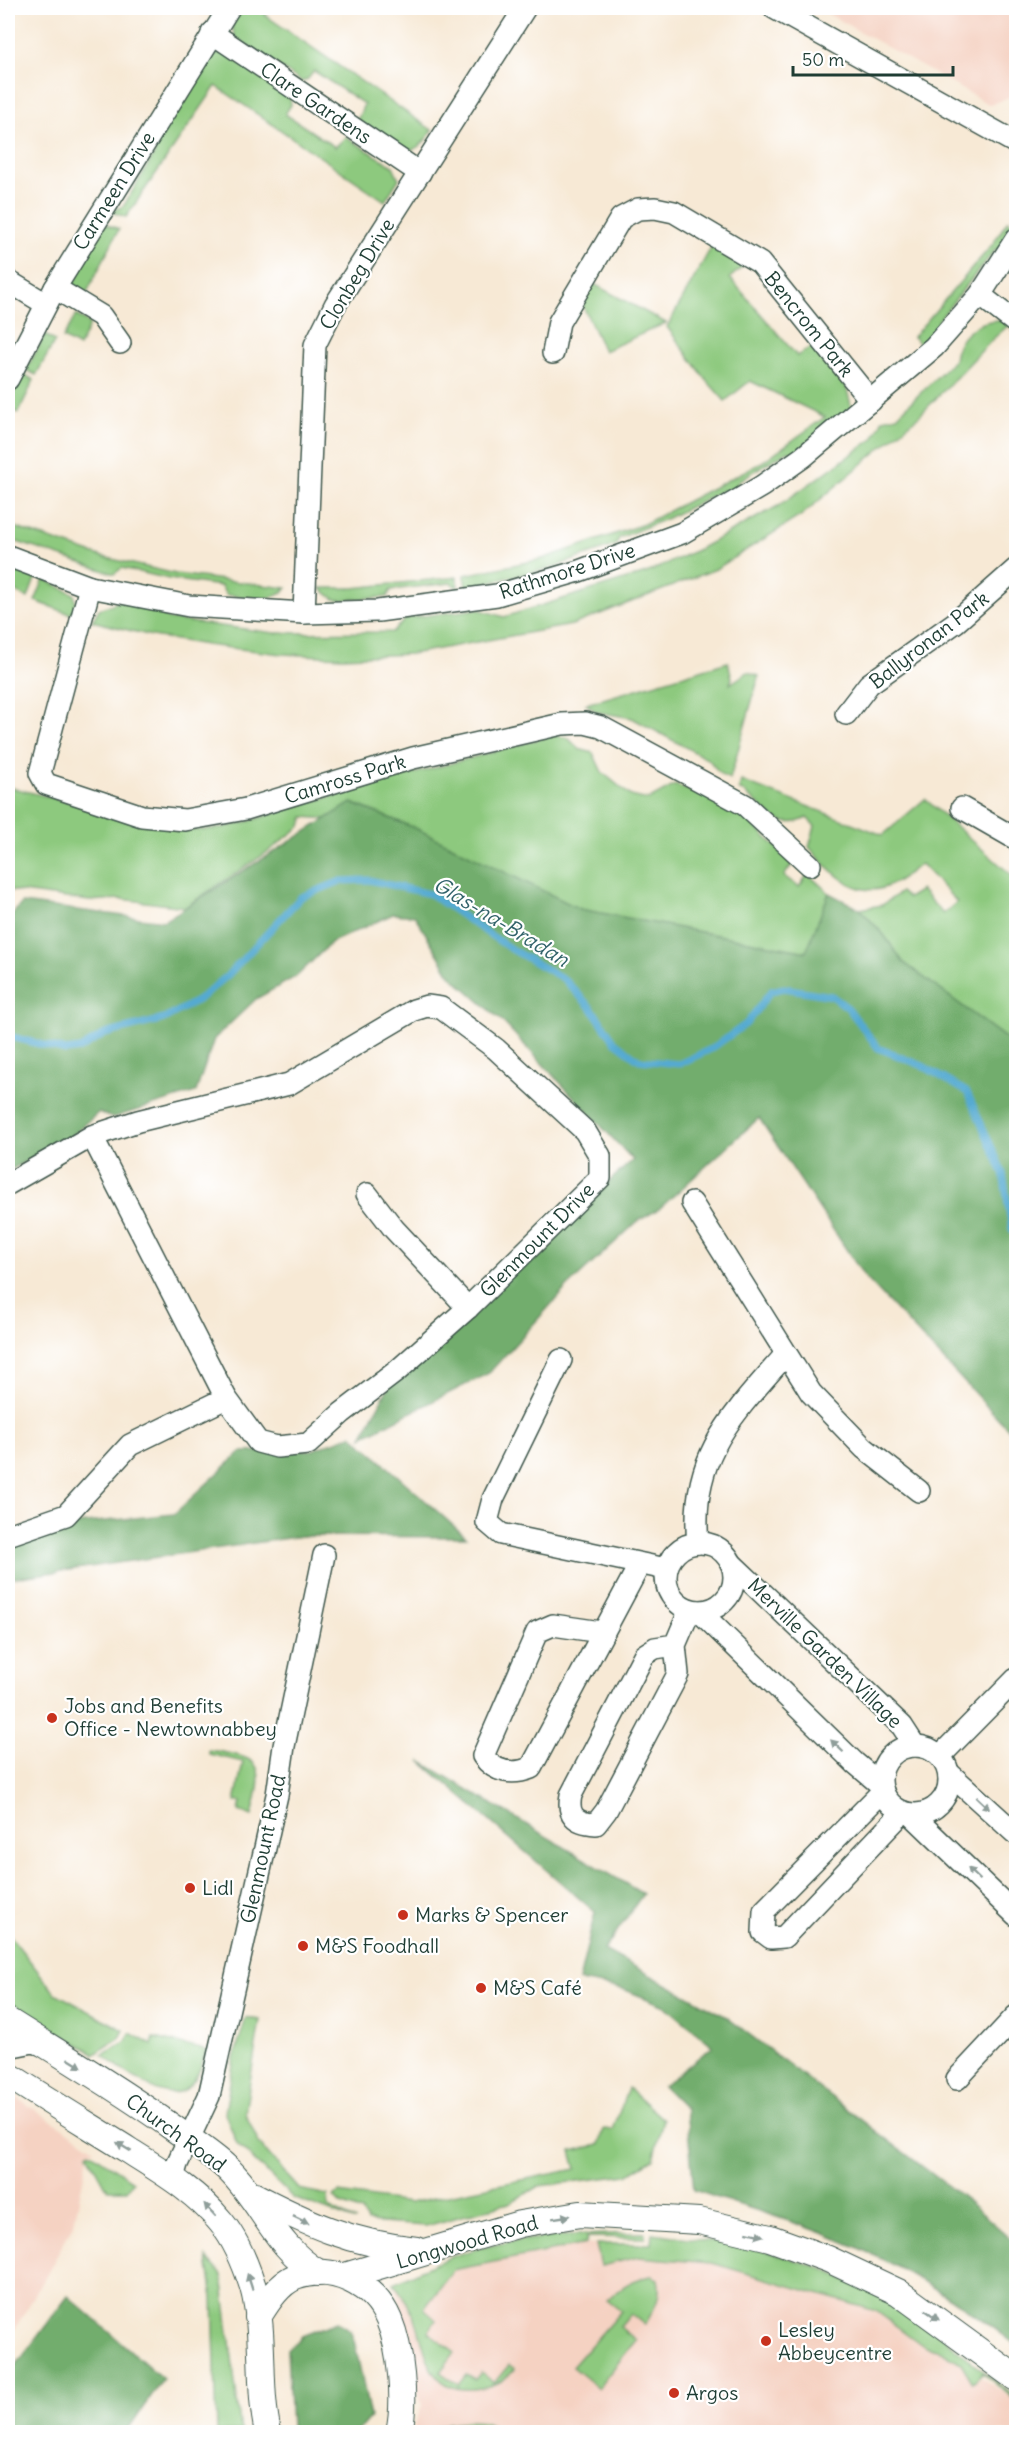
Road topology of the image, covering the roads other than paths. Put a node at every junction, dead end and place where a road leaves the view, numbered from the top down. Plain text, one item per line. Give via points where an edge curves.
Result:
1 (229, 8) edge
2 (525, 8) edge
3 (774, 8) edge
4 (804, 15) edge
5 (212, 33) junction
6 (1017, 143) edge
7 (420, 173) junction
8 (1017, 239) edge
9 (8, 281) edge
10 (980, 295) junction
11 (50, 296) junction
12 (1017, 323) edge
13 (120, 343) dead end
14 (553, 353) dead end
15 (8, 380) edge
16 (871, 401) junction
17 (8, 556) edge
18 (1017, 569) edge
19 (90, 587) junction
20 (304, 613) junction
21 (846, 714) dead end
22 (962, 808) dead end
23 (1017, 839) edge
24 (810, 865) dead end
25 (92, 1136) junction
26 (8, 1184) edge
27 (367, 1194) dead end
28 (692, 1203) dead end
29 (468, 1308) junction
30 (786, 1354) junction
31 (561, 1360) dead end
32 (226, 1398) junction
33 (919, 1491) dead end
34 (8, 1535) edge
35 (698, 1543) junction
36 (324, 1555) dead end
37 (731, 1563) junction
38 (640, 1564) junction
39 (666, 1569) junction
40 (695, 1611) junction
41 (601, 1632) junction
42 (675, 1645) junction
43 (1017, 1679) edge
44 (915, 1746) junction
45 (944, 1765) junction
46 (882, 1788) junction
47 (907, 1813) junction
48 (1017, 1834) edge
49 (1017, 1915) edge
50 (1017, 2016) edge
51 (8, 2021) edge
52 (46, 2045) junction
53 (8, 2046) edge
54 (8, 2075) edge
55 (957, 2079) dead end
56 (189, 2139) junction
57 (173, 2178) junction
58 (249, 2193) junction
59 (423, 2251) junction
60 (319, 2273) junction
61 (345, 2276) junction
62 (258, 2317) junction
63 (1017, 2378) edge
64 (268, 2432) edge
65 (399, 2433) edge

1 - 5 street, Carmeen Drive
2 - 7 street, Clonbeg Drive
3 - 4 street
4 - 6 street
5 - 7 street, Clare Gardens
5 - 11 street, Carmeen Drive
7 - 20 street, Clonbeg Drive via 335,305 315,345
8 - 10 street, Rathmore Drive
9 - 11 street
10 - 12 street
10 - 16 street, Rathmore Drive via 934,347
11 - 13 street via 101,316
11 - 15 street, Carmeen Drive
14 - 16 street, Bencrom Park via 559,322 621,218 638,209 655,208 674,212 760,263
16 - 20 street, Rathmore Drive via 762,486 682,533 579,571 497,595 378,611
17 - 19 street, Rathmore Drive
18 - 21 street, Ballyronan Park via 956,622 869,684
19 - 20 street, Rathmore Drive via 189,606
19 - 24 street, Camross Park via 40,773 46,784 142,816 186,820 246,809 413,758 562,724 585,723 601,727 732,797
22 - 23 street
25 - 26 street, Glenmount Drive
25 - 29 street, Glenmount Drive via 289,1084 414,1010 427,1006 441,1008 496,1048 585,1131 600,1156 600,1178
25 - 32 street, Glenmount Drive
27 - 29 street via 394,1229
28 - 30 street
29 - 32 street, Glenmount Drive via 308,1444 277,1446 258,1442
30 - 33 street via 811,1394 864,1448
30 - 35 street via 722,1430 705,1466 697,1497
31 - 38 street via 493,1499 487,1522 501,1534
32 - 34 street via 130,1445 66,1515
35 - 37 street via 717,1548
35 - 39 street via 678,1550
36 - 56 street, Glenmount Road via 277,1795 221,2045 209,2096
37 - 40 street via 734,1581 728,1596 716,1608
37 - 44 street, Merville Garden Village via 902,1726
38 - 39 street
38 - 41 street
39 - 40 street via 665,1578 675,1602
40 - 42 street
46 -> 40 street
41 - 41 street via 531,1768 506,1773 487,1762 483,1756 537,1632 553,1625
42 - 42 street via 678,1674 606,1811 596,1824 573,1818 568,1808 571,1795 644,1655 655,1648
43 - 45 street
44 - 45 street via 933,1751
44 - 46 street via 900,1749 887,1761
45 - 47 street via 949,1783 942,1801 923,1813
45 -> 48 street
46 - 47 street via 887,1800
46 - 47 street via 764,1911 763,1932 771,1938 784,1937
49 -> 47 street
50 - 55 street
51 - 52 street, Church Road
52 - 53 street via 33,2042
52 -> 56 street, Church Road
57 -> 54 street, Church Road
56 - 57 street, Glenmount Road
56 - 58 street, Church Road via 229,2170
62 -> 57 street, Church Road via 253,2288 228,2232 201,2200
58 -> 59 street via 329,2232 386,2247
58 - 60 street, Church Road via 284,2246
59 - 61 street, Longwood Road
59 -> 63 street, Longwood Road via 520,2224 580,2214 699,2221 780,2241 898,2292
60 - 61 street
60 - 62 street via 294,2277
61 - 65 street via 373,2293 389,2320 402,2389
62 - 64 street, Church Road via 262,2402

